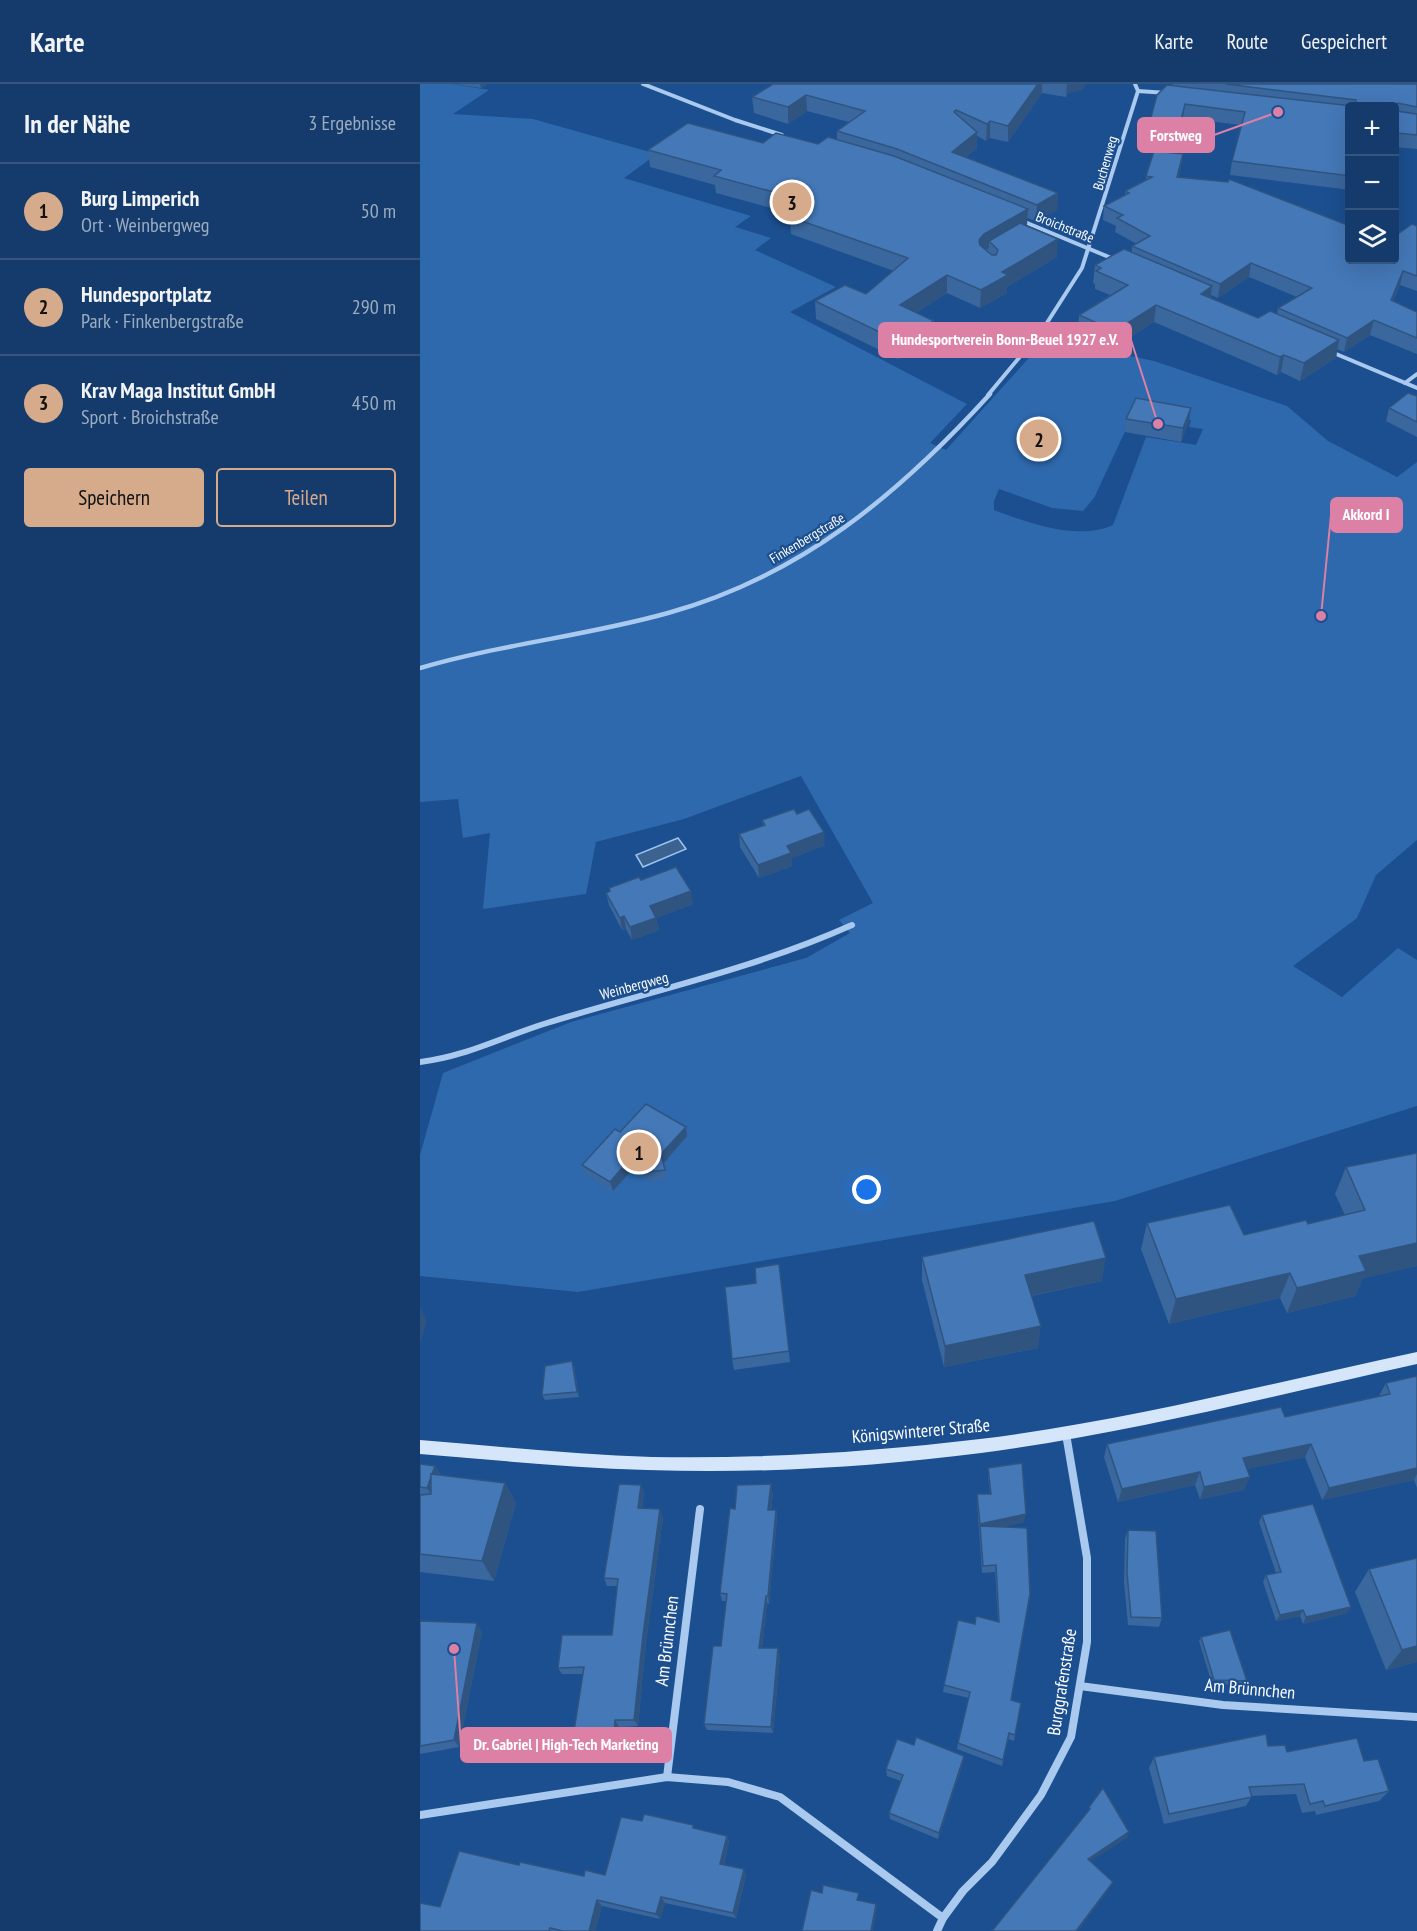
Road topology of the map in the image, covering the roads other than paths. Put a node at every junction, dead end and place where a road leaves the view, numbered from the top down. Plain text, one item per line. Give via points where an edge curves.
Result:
1 (643, 84) edge
2 (1136, 84) edge
3 (1156, 84) edge
4 (1149, 91) junction
5 (1138, 92) junction
6 (1168, 93) edge
7 (789, 137) edge
8 (1014, 217) edge
9 (1036, 226) junction
10 (1029, 230) edge
11 (1091, 248) junction
12 (1125, 264) edge
13 (1321, 348) edge
14 (1417, 374) edge
15 (1405, 383) junction
16 (1417, 388) edge
17 (420, 668) edge
18 (852, 925) dead end
19 (420, 1062) edge
20 (1417, 1358) edge
21 (1066, 1433) junction
22 (420, 1447) edge
23 (700, 1509) dead end
24 (1080, 1686) junction
25 (1417, 1718) edge
26 (667, 1777) junction
27 (420, 1815) edge
28 (943, 1918) junction
29 (937, 1931) edge

1 - 7 street
2 - 5 street
3 - 4 street
4 - 5 street
4 - 6 street
5 - 11 street, Buchenweg
8 - 9 street, Broichstraße
9 - 10 street
9 - 11 street, Broichstraße
11 - 12 street, Broichstraße
11 - 17 street, Finkenbergstraße via 1045,328 1000,384 926,463 834,538 790,565 669,613 524,641
13 - 15 street
14 - 15 street
15 - 16 street
18 - 19 street, Weinbergweg via 774,959
20 - 21 main road, Königswinterer Straße
21 - 22 main road, Königswinterer Straße via 907,1453 681,1464
21 - 24 street, Burggrafenstraße via 1087,1558 1087,1642
23 - 26 street, Am Brünnchen
24 - 25 street, Am Brünnchen via 1223,1705
24 - 28 street, Burggrafenstraße via 1071,1737 1041,1795 992,1862
26 - 27 street
26 - 28 street via 728,1782 780,1797
28 - 29 street, Burggrafenstraße

